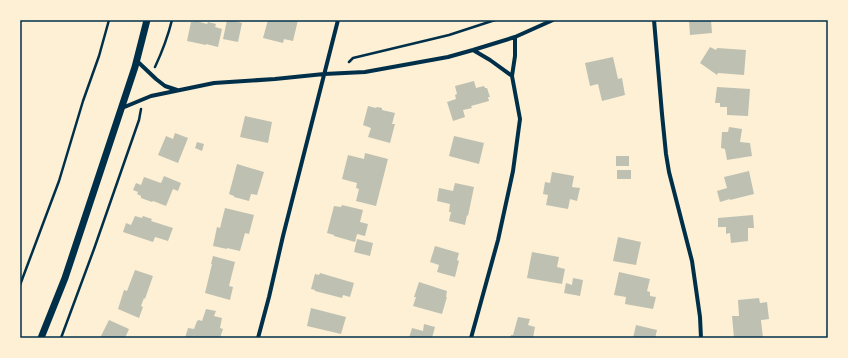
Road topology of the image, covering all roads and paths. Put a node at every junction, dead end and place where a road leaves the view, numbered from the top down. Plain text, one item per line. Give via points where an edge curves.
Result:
1 (109, 20) edge
2 (148, 20) edge
3 (172, 20) edge
4 (338, 20) edge
5 (495, 20) edge
6 (553, 20) edge
7 (654, 20) edge
8 (515, 37) junction
9 (473, 50) junction
10 (137, 61) junction
11 (349, 62) dead end
12 (324, 74) junction
13 (151, 76) junction
14 (512, 76) junction
15 (177, 90) junction
16 (144, 99) junction
17 (122, 108) junction
18 (20, 285) edge
19 (41, 338) edge
20 (61, 338) edge
21 (258, 338) edge
22 (471, 338) edge
23 (701, 338) edge

1 - 18 path via 59,181
2 - 10 street
3 - 13 path
4 - 12 street
5 - 11 path via 449,35 353,58
6 - 8 street
7 - 23 street via 666,154 692,261
8 - 9 street
8 - 14 street
9 - 12 street via 366,72
9 - 14 street
10 - 13 street
10 - 17 street
12 - 15 street via 214,83
12 - 21 street
13 - 15 street via 165,86
14 - 22 street via 520,119 513,171 498,240
15 - 16 street
16 - 17 street
16 - 20 path via 97,241
17 - 19 street via 65,278

